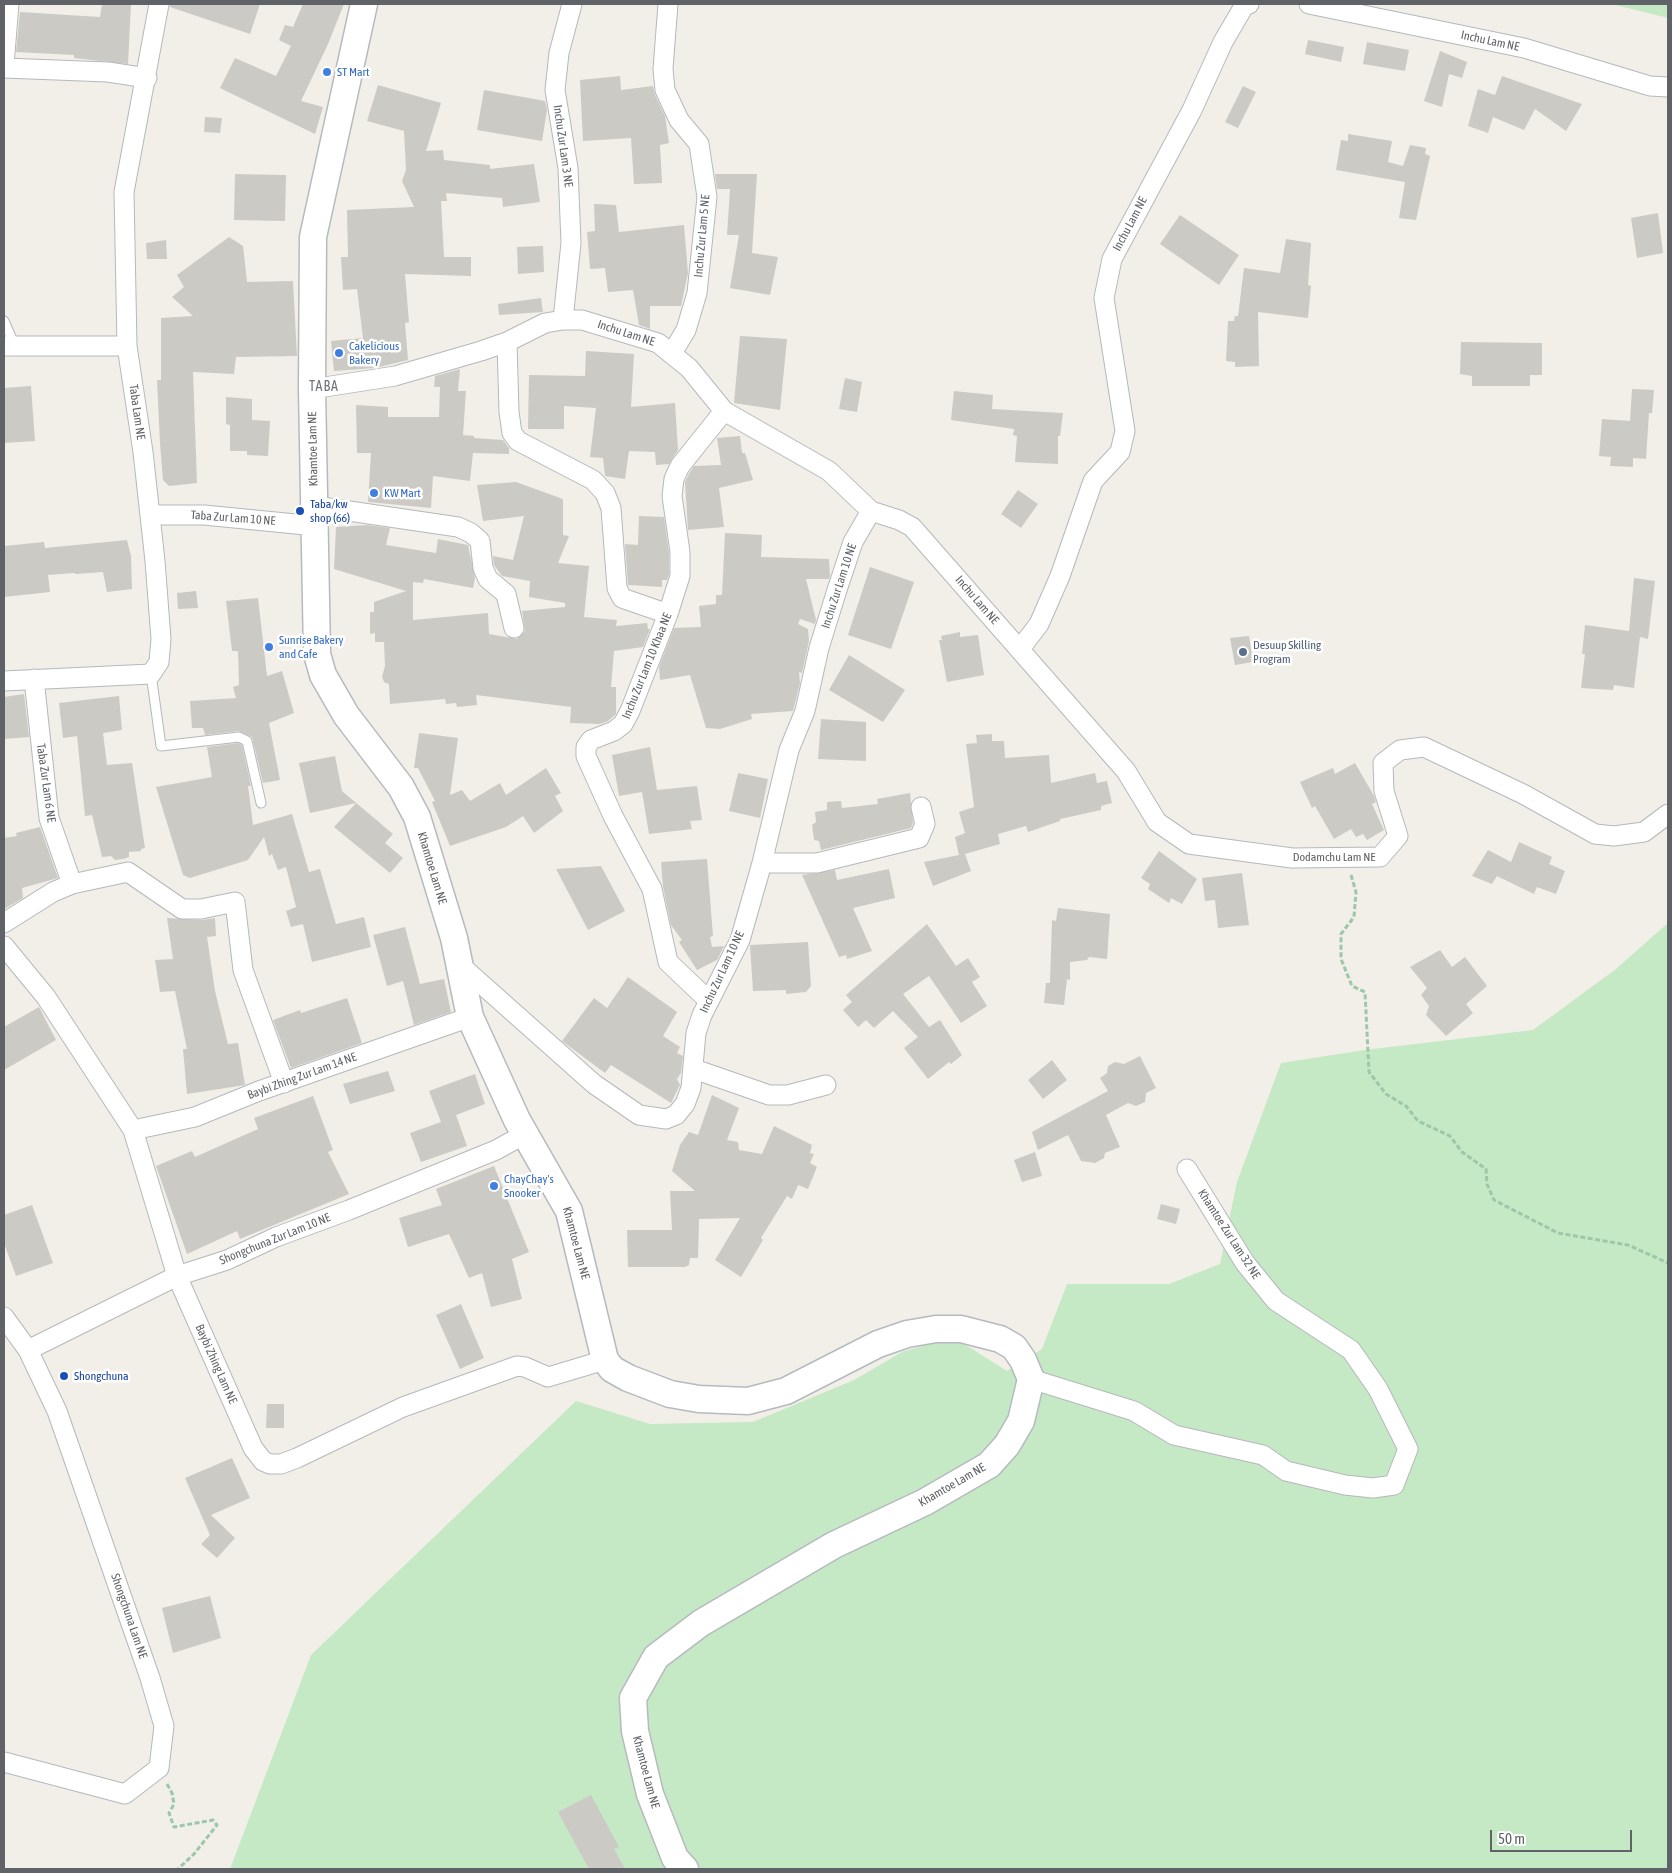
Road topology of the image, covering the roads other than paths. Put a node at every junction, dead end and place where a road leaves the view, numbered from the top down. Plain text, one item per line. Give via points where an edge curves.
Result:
1 (9, 4) edge
2 (159, 4) edge
3 (364, 4) edge
4 (572, 4) edge
5 (668, 4) edge
6 (1309, 4) edge
7 (1246, 5) edge
8 (4, 66) edge
9 (147, 78) junction
10 (1668, 88) edge
11 (563, 320) junction
12 (4, 322) edge
13 (507, 342) junction
14 (9, 346) edge
15 (127, 346) junction
16 (672, 354) junction
17 (312, 389) junction
18 (724, 411) junction
19 (871, 511) junction
20 (150, 515) junction
21 (315, 516) junction
22 (668, 614) junction
23 (514, 628) dead end
24 (1020, 649) junction
25 (151, 674) junction
26 (34, 679) junction
27 (4, 681) edge
28 (261, 803) dead end
29 (921, 807) dead end
30 (1668, 814) edge
31 (762, 863) junction
32 (72, 884) junction
33 (4, 923) edge
34 (4, 946) edge
35 (459, 964) junction
36 (710, 1001) junction
37 (470, 1017) junction
38 (694, 1070) junction
39 (284, 1083) junction
40 (826, 1085) dead end
41 (133, 1130) junction
42 (525, 1134) junction
43 (1187, 1168) dead end
44 (177, 1276) junction
45 (4, 1317) edge
46 (28, 1350) junction
47 (604, 1360) junction
48 (1031, 1379) junction
49 (4, 1762) edge
50 (685, 1869) edge

1 - 8 street
2 - 9 street, Taba Lam NE
3 - 17 main road, Khamtoe Lam NE via 313,237
4 - 11 street, Inchu Zur Lam 3 NE via 559,53 555,90 568,168 571,243
5 - 16 street, Inchu Zur Lam 5 NE via 665,90 679,120 698,144 707,198 697,293 686,330
6 - 10 street, Inchu Lam NE via 1524,48 1650,86
7 - 24 street, Inchu Lam NE via 1223,42 1192,110 1112,259 1104,298 1125,431 1120,452 1093,481 1060,576 1039,624
8 - 9 street via 108,72
9 - 15 street, Taba Lam NE via 124,192
11 - 13 street, Inchu Lam NE via 545,323
11 - 16 street, Inchu Lam NE via 582,320 628,332 658,343
12 - 14 lane
13 - 17 street, Inchu Lam NE via 395,376
13 - 22 street via 512,433 518,441 593,480 605,493 611,508 617,588 622,598
14 - 15 street
15 - 20 street, Taba Lam NE
16 - 18 street, Inchu Lam NE
17 - 21 main road, Khamtoe Lam NE
18 - 19 street, Inchu Lam NE via 829,471
18 - 22 street, Inchu Zur Lam 10 Khaa NE via 680,466 674,479 672,496 680,576
19 - 24 street, Inchu Lam NE via 912,527
19 - 31 street, Inchu Zur Lam 10 NE via 853,542 819,648 805,711 789,750
20 - 21 street, Taba Zur Lam 10 NE
20 - 25 street, Taba Lam NE via 161,638 159,662
21 - 23 street, Taba Zur Lam 10 NE via 458,527 471,532 480,541 483,568 488,579 506,594
21 - 35 main road, Khamtoe Lam NE via 317,654 324,675 346,716 411,803 454,938
22 - 36 street, Inchu Zur Lam 10 Khaa NE via 623,724 591,740 586,747 586,756 618,828 652,889 668,962 691,987
24 - 30 street, Dodamchu Lam NE via 1126,771 1157,822 1189,844 1292,858 1380,857 1398,836 1384,790 1383,763 1400,750 1424,747 1523,794 1595,834 1614,836 1644,832
25 - 26 street
25 - 28 lane via 160,746 239,738 247,740
26 - 27 street
26 - 32 street, Taba Zur Lam 6 NE via 49,818
29 - 31 street via 925,824 919,838 817,863
31 - 36 street, Inchu Zur Lam 10 NE via 740,940
32 - 33 street via 53,892
32 - 39 street via 128,872 182,909 235,902 242,970
34 - 41 street, Baybi Zhing Lam NE via 46,997
35 - 37 main road, Khamtoe Lam NE
35 - 38 street, Inchu Zur Lam 10 NE via 594,1084 639,1115 666,1119 676,1115 685,1104
36 - 38 street, Inchu Zur Lam 10 NE via 696,1033
37 - 39 street, Baybi Zhing Zur Lam 14 NE
37 - 42 main road, Khamtoe Lam NE
38 - 40 street via 769,1095 788,1096
39 - 41 street, Baybi Zhing Zur Lam 14 NE via 195,1117
41 - 44 street, Baybi Zhing Lam NE
42 - 44 street, Shongchuna Zur Lam 10 NE via 496,1150 276,1237 227,1260
42 - 47 main road, Khamtoe Lam NE via 569,1211
43 - 48 street, Khamtoe Zur Lam 32 NE via 1245,1262 1276,1301 1351,1350 1378,1389 1408,1449 1394,1485 1354,1486 1286,1471 1263,1455 1174,1435 1134,1411
44 - 46 street, Shongchuna Zur Lam 10 NE
44 - 47 street, Baybi Zhing Lam NE via 253,1448 270,1464 296,1458 403,1406 517,1366 548,1377
45 - 46 street, Shongchuna Lam NE
46 - 49 street, Shongchuna Lam NE via 57,1411 164,1726 159,1768 125,1794
47 - 48 main road via 628,1378 670,1394 748,1401 786,1391 899,1336 936,1329 961,1329 1000,1339 1014,1347
48 - 50 main road, Khamtoe Lam NE via 1021,1421 989,1465 925,1502 826,1550 701,1623 656,1657 634,1698 635,1731 650,1794 676,1858

